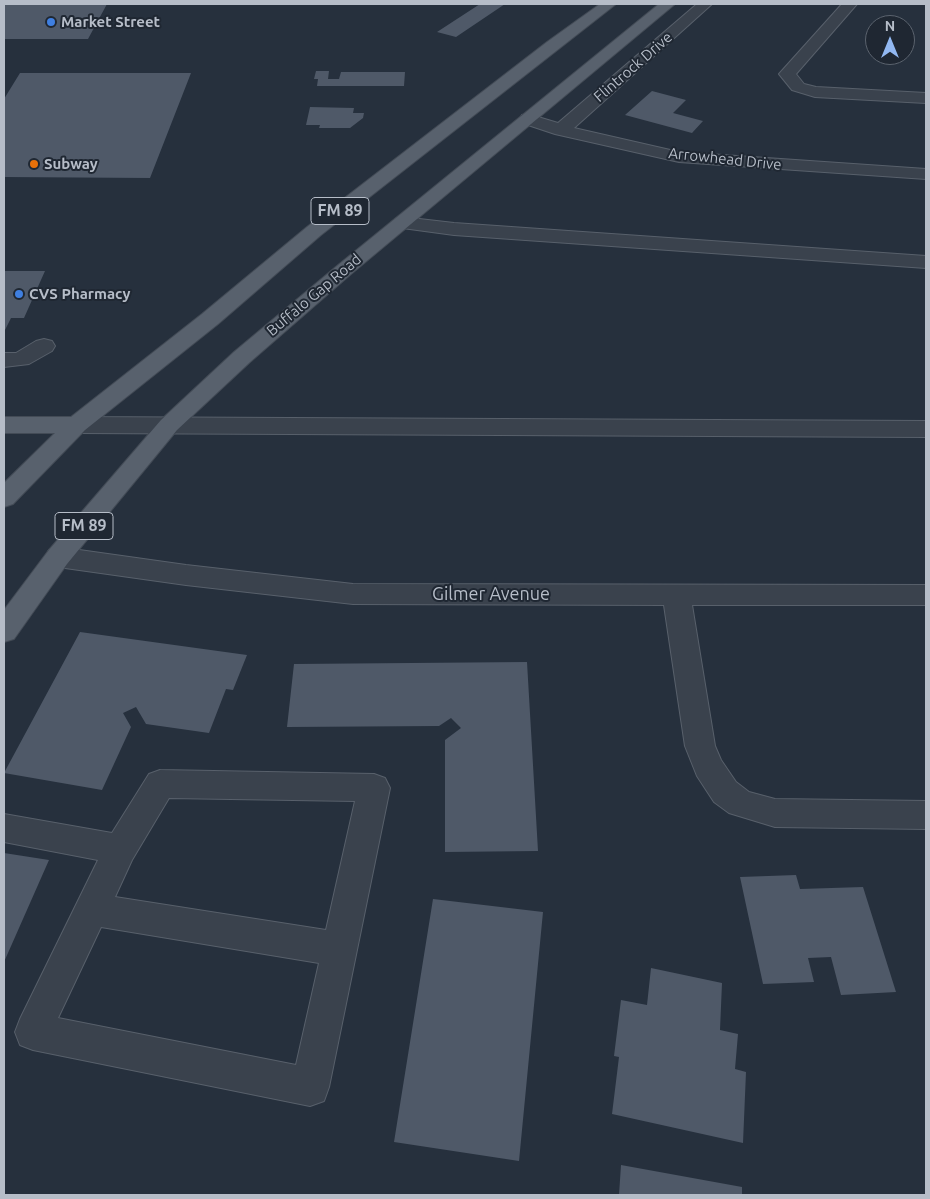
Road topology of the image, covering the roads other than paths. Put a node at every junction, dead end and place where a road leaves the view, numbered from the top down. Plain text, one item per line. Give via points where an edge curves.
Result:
1 (608, 4) edge
2 (668, 4) edge
3 (705, 4) edge
4 (850, 4) edge
5 (926, 98) edge
6 (528, 119) junction
7 (561, 130) junction
8 (926, 174) edge
9 (402, 223) junction
10 (926, 262) edge
11 (44, 346) dead end
12 (4, 360) edge
13 (4, 425) edge
14 (77, 425) junction
15 (169, 425) junction
16 (926, 429) edge
17 (4, 498) edge
18 (58, 557) junction
19 (676, 594) junction
20 (926, 595) edge
21 (4, 631) edge
22 (926, 815) edge
23 (4, 828) edge
24 (120, 849) junction
25 (91, 909) junction
26 (339, 950) junction

1 - 14 main road, FM 89 via 314,231
2 - 6 main road, Buffalo Gap Road / FM 89
3 - 7 street, Flintrock Drive
4 - 5 street via 787,74 798,87 815,92
6 - 7 street, Arrowhead Drive
6 - 9 main road, Buffalo Gap Road / FM 89
7 - 8 street, Arrowhead Drive via 679,157
9 - 10 street
9 - 15 main road, Buffalo Gap Road / FM 89 via 242,357
11 - 12 street via 21,359
13 - 14 main road
14 - 15 street
14 - 17 main road, FM 89
15 - 16 street
15 - 18 main road, Buffalo Gap Road / FM 89
18 - 19 street, Gilmer Avenue via 353,594
18 - 21 main road, Buffalo Gap Road / FM 89
19 - 20 street, Gilmer Avenue
19 - 22 street via 700,746 708,767 725,792 740,804 775,813
23 - 24 street
24 - 25 street
24 - 26 street via 160,784 374,788
25 - 26 street
25 - 26 street via 33,1032 310,1087

